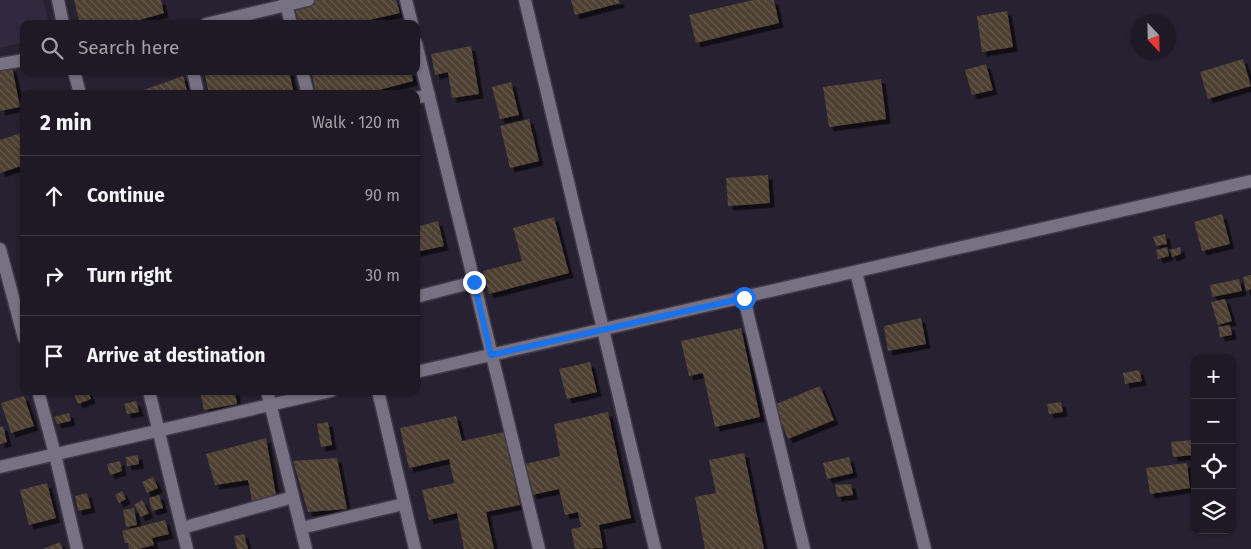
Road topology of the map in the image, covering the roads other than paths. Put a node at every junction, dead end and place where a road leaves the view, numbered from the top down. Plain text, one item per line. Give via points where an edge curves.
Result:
1 (58, 0) edge
2 (308, 0) edge
3 (406, 0) edge
4 (524, 0) edge
5 (286, 3) edge
6 (62, 20) edge
7 (221, 20) edge
8 (290, 20) edge
9 (411, 20) edge
10 (20, 61) edge
11 (0, 64) edge
12 (75, 75) edge
13 (194, 75) edge
14 (303, 75) edge
15 (420, 75) edge
16 (79, 90) edge
17 (197, 90) edge
18 (307, 90) edge
19 (422, 96) edge
20 (1251, 181) edge
21 (0, 249) edge
22 (856, 272) junction
23 (474, 282) junction
24 (420, 296) edge
25 (744, 298) junction
26 (20, 323) edge
27 (603, 330) junction
28 (491, 355) junction
29 (420, 371) edge
30 (39, 395) edge
31 (151, 395) edge
32 (267, 395) edge
33 (314, 395) edge
34 (379, 395) edge
35 (270, 405) junction
36 (159, 431) junction
37 (55, 454) junction
38 (0, 467) edge
39 (292, 497) junction
40 (404, 504) junction
41 (182, 528) junction
42 (301, 528) junction
43 (77, 549) edge
44 (187, 549) edge
45 (306, 549) edge
46 (415, 549) edge
47 (539, 549) edge
48 (655, 549) edge
49 (804, 549) edge
50 (925, 549) edge

1 - 6 street
2 - 5 street
3 - 9 street
4 - 27 street
5 - 7 street
5 - 8 street
10 - 11 street
12 - 16 street
13 - 17 street
14 - 18 street
15 - 19 street
19 - 23 street
20 - 22 street
21 - 26 street
22 - 25 street
22 - 50 street
23 - 24 street
23 - 28 street
25 - 27 street
25 - 49 street
27 - 28 street
27 - 48 street
28 - 29 street
28 - 47 street
30 - 37 street
31 - 36 street
32 - 35 street
33 - 35 street
34 - 40 street
35 - 36 street
35 - 39 street
36 - 37 street
36 - 41 street
37 - 38 street
37 - 43 street
39 - 41 street
39 - 42 street
40 - 42 street
40 - 46 street
41 - 44 street
42 - 45 street

